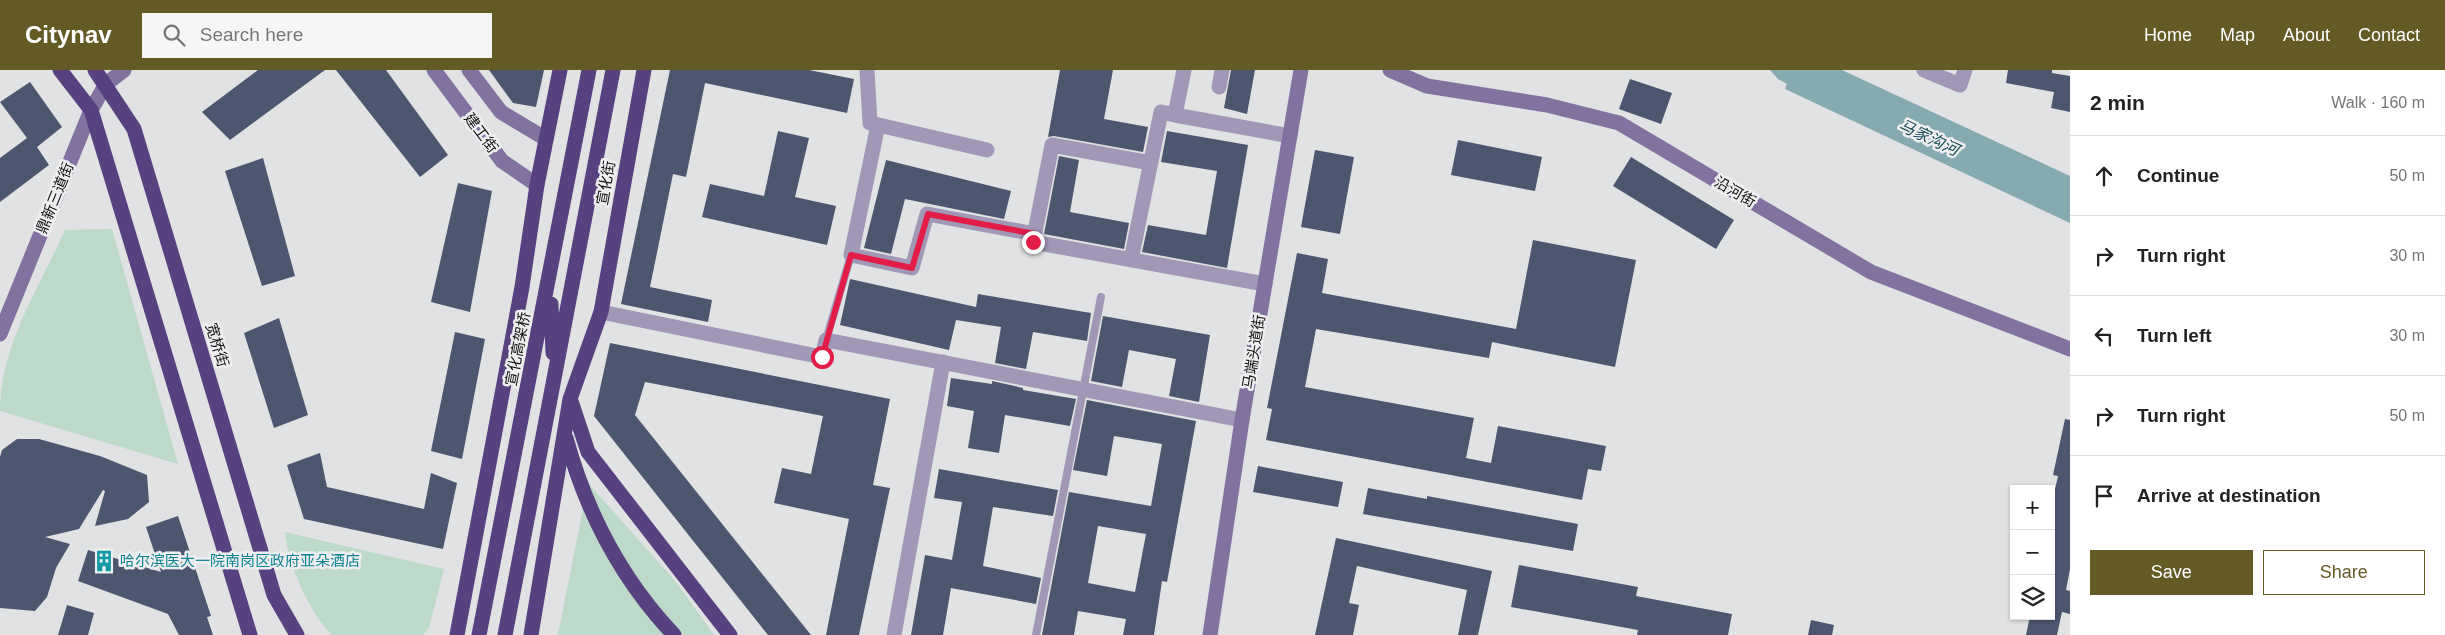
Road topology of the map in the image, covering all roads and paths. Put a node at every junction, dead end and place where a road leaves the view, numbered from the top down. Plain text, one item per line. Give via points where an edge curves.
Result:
1 (60, 70) edge
2 (95, 70) edge
3 (124, 70) edge
4 (434, 70) edge
5 (469, 70) edge
6 (560, 70) edge
7 (589, 70) edge
8 (613, 70) edge
9 (644, 70) edge
10 (867, 70) edge
11 (1184, 70) edge
12 (1222, 70) edge
13 (1301, 70) edge
14 (1390, 70) edge
15 (1924, 70) edge
16 (1965, 70) edge
17 (106, 84) junction
18 (1219, 87) dead end
19 (91, 110) junction
20 (1176, 115) junction
21 (878, 125) junction
22 (1290, 136) junction
23 (546, 139) junction
24 (987, 150) dead end
25 (1150, 163) junction
26 (538, 185) junction
27 (1035, 234) junction
28 (851, 255) junction
29 (1131, 260) junction
30 (551, 275) junction
31 (1265, 284) junction
32 (1101, 297) dead end
33 (602, 307) junction
34 (0, 334) edge
35 (826, 340) junction
36 (2070, 348) edge
37 (943, 362) junction
38 (1083, 390) junction
39 (570, 399) junction
40 (1242, 420) junction
41 (460, 620) junction
42 (250, 635) edge
43 (297, 635) edge
44 (447, 635) edge
45 (457, 635) edge
46 (479, 635) edge
47 (505, 635) edge
48 (531, 635) edge
49 (674, 635) edge
50 (730, 635) edge
51 (894, 635) edge
52 (1036, 635) edge
53 (1210, 635) edge

1 - 19 highway
2 - 17 highway, 宽桥街
3 - 17 street, 鼎新三道街
4 - 26 street, 建工街 via 502,161
5 - 23 street, 建工街 via 501,112
6 - 23 highway
7 - 30 highway, 宣化高架桥
8 - 47 highway
9 - 33 highway, 宣化街
10 - 21 street via 870,123
11 - 20 street
12 - 18 street
13 - 22 street, 马端头道街
14 - 36 street, 沿河街 via 1427,86 1547,106 1619,123 1871,272
15 - 16 street via 1960,85
17 - 19 street, 鼎新三道街
17 - 43 highway, 宽桥街 via 134,128 274,595
19 - 34 street, 鼎新三道街
19 - 42 highway
20 - 22 street
20 - 25 street via 1161,112
21 - 24 street
21 - 28 street
22 - 31 street, 马端头道街
23 - 26 highway
25 - 27 street via 1052,145
25 - 29 street
26 - 41 highway
27 - 28 street via 928,214 912,268
27 - 29 street via 1033,242
28 - 35 lane
29 - 31 street
30 - 46 highway, 宣化高架桥
30 - 49 highway via 553,356 561,419 575,469 592,514 617,559 641,596
31 - 40 street, 马端头道街
32 - 38 lane
33 - 35 street via 822,357
33 - 39 highway, 宣化街
35 - 37 street
37 - 38 street
37 - 51 street
38 - 40 street
38 - 52 lane
39 - 48 highway, 宣化街
39 - 50 highway via 588,452
40 - 53 street, 马端头道街
41 - 44 highway
41 - 45 highway

